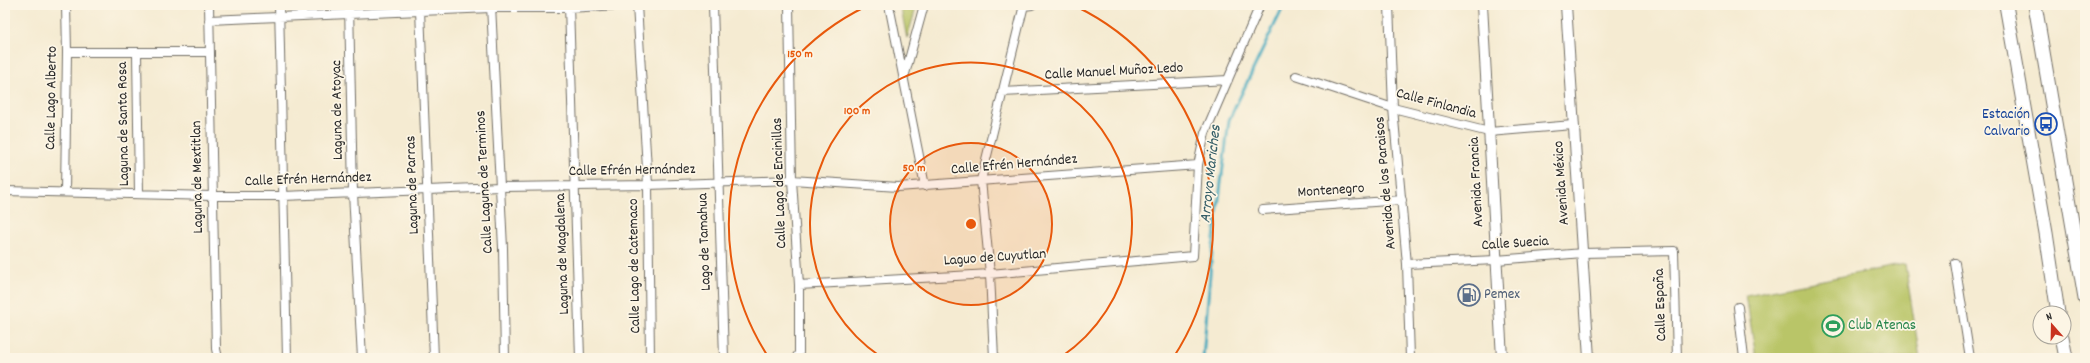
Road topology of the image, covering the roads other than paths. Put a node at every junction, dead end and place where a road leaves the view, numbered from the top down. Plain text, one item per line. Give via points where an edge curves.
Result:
1 (66, 5) edge
2 (209, 5) edge
3 (279, 5) edge
4 (349, 5) edge
5 (619, 5) edge
6 (637, 5) edge
7 (713, 5) edge
8 (790, 5) edge
9 (889, 5) edge
10 (924, 5) edge
11 (1027, 5) edge
12 (1260, 5) edge
13 (1389, 5) edge
14 (1482, 5) edge
15 (1566, 5) edge
16 (2006, 5) edge
17 (2035, 5) edge
18 (491, 6) edge
19 (569, 6) edge
20 (420, 10) junction
21 (350, 14) junction
22 (279, 17) junction
23 (209, 20) junction
24 (67, 52) junction
25 (209, 52) junction
26 (137, 53) junction
27 (904, 76) junction
28 (1296, 76) dead end
29 (1228, 80) junction
30 (1002, 92) junction
31 (1393, 108) junction
32 (1573, 125) junction
33 (1489, 132) junction
34 (1198, 164) junction
35 (792, 180) junction
36 (981, 180) junction
37 (717, 183) junction
38 (648, 185) junction
39 (575, 186) junction
40 (925, 186) junction
41 (500, 187) junction
42 (426, 190) junction
43 (6, 192) edge
44 (65, 192) junction
45 (353, 193) junction
46 (139, 194) junction
47 (213, 196) junction
48 (283, 196) junction
49 (1402, 200) junction
50 (1263, 210) dead end
51 (1674, 251) joint
52 (1583, 253) junction
53 (1496, 260) junction
54 (1955, 263) dead end
55 (1407, 264) junction
56 (990, 274) junction
57 (799, 286) junction
58 (2085, 298) edge
59 (2057, 305) edge
60 (1738, 307) dead end
61 (2064, 345) edge
62 (218, 358) edge
63 (287, 358) edge
64 (362, 358) edge
65 (434, 358) edge
66 (505, 358) edge
67 (580, 358) edge
68 (650, 358) edge
69 (724, 358) edge
70 (796, 358) edge
71 (994, 358) edge
72 (1410, 358) edge
73 (1502, 358) edge
74 (1589, 358) edge
75 (1677, 358) edge
76 (1744, 358) edge
77 (1970, 358) edge
78 (2066, 358) edge

1 - 24 street, Calle Lago Alberto
2 - 23 street, Laguna de Mextitlan
3 - 22 street
4 - 21 street, Laguna de Atoyac
5 - 19 street
6 - 38 street, Calle Lago de Catemaco
7 - 37 street, Lago de Tamahua
8 - 35 street, Calle Lago de Encinillas
9 - 27 street
10 - 27 street
11 - 30 street
12 - 29 street
13 - 31 street, Avenida de los Paraisos
14 - 33 street, Avenida Francia
15 - 32 street, Avenida México
16 - 59 main road
17 - 58 main road
18 - 19 street
18 - 20 street
18 - 41 street, Calle Laguna de Terminos
19 - 39 street, Laguna de Magdalena
20 - 21 street
20 - 42 street, Laguna de Parras
21 - 22 street
21 - 45 street, Laguna de Atoyac
22 - 23 street
22 - 48 street
23 - 25 street, Laguna de Mextitlan
24 - 26 street
24 - 44 street, Calle Lago Alberto
25 - 26 street
25 - 47 street, Laguna de Mextitlan
26 - 46 street, Laguna de Santa Rosa
27 - 40 street
28 - 31 street, Calle Finlandia
29 - 30 street, Calle Manuel Muñoz Ledo
29 - 34 street via 1209,119
30 - 36 street
31 - 33 street, Calle Finlandia
31 - 49 street, Avenida de los Paraisos
32 - 33 street, Calle Finlandia
32 - 52 street, Avenida México
33 - 53 street, Avenida Francia
34 - 36 street, Calle Efrén Hernández
34 - 56 street, Laguo de Cuyutlan via 1193,256
35 - 37 street, Calle Efrén Hernández
35 - 40 street, Calle Efrén Hernández via 865,186
35 - 57 street, Calle Lago de Encinillas
36 - 40 street, Calle Efrén Hernández
36 - 56 street
37 - 38 street, Calle Efrén Hernández
37 - 69 street, Lago de Tamahua
38 - 39 street, Calle Efrén Hernández
38 - 68 street, Calle Lago de Catemaco
39 - 41 street, Calle Efrén Hernández
39 - 67 street, Laguna de Magdalena
41 - 42 street, Calle Efrén Hernández
41 - 66 street, Calle Laguna de Terminos
42 - 45 street, Calle Efrén Hernández
42 - 65 street, Laguna de Parras
43 - 44 street, Calle Efrén Hernández
44 - 46 street, Calle Efrén Hernández
45 - 48 street, Calle Efrén Hernández
45 - 64 street, Laguna de Atoyac
46 - 47 street, Calle Efrén Hernández
47 - 48 street, Calle Efrén Hernández
47 - 62 street, Laguna de Mextitlan
48 - 63 street
49 - 50 street, Montenegro
49 - 55 street, Avenida de los Paraisos
51 - 52 street, Calle Suecia
51 - 75 street, Calle España
52 - 53 street, Calle Suecia
52 - 74 street, Avenida México
53 - 55 street, Calle Suecia
53 - 73 street, Avenida Francia
54 - 77 street
55 - 72 street, Avenida de los Paraisos
56 - 57 street, Laguo de Cuyutlan
56 - 71 street
57 - 70 street, Calle Lago de Encinillas via 799,354
60 - 76 street
61 - 78 main road

